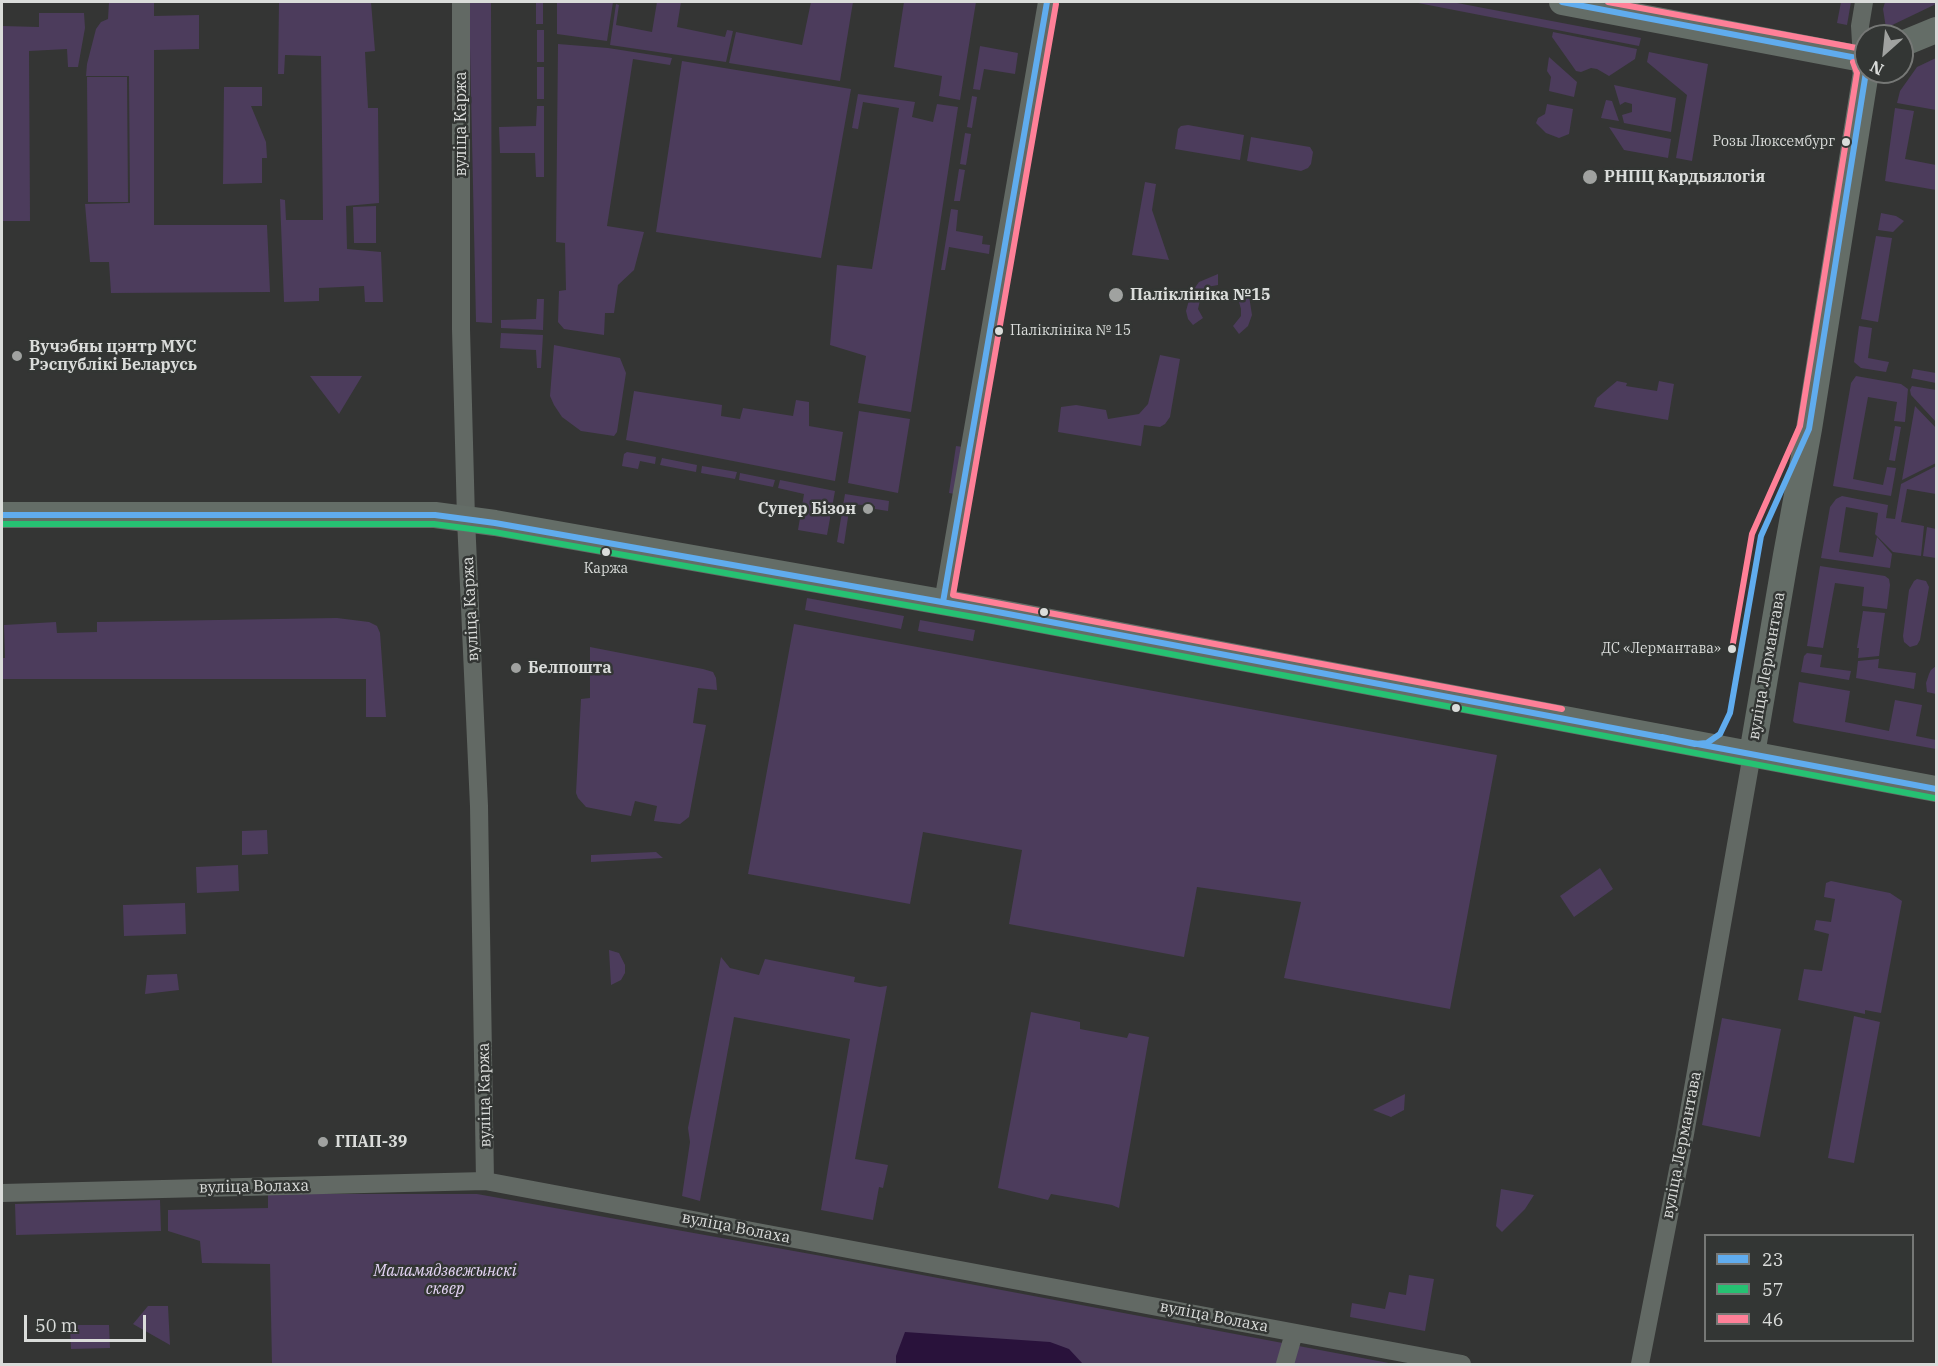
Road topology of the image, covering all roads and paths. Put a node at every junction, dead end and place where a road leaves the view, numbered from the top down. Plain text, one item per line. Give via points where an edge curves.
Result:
1 (461, 2) edge
2 (1047, 2) edge
3 (1562, 2) edge
4 (1864, 2) edge
5 (1860, 24) edge
6 (1936, 30) edge
7 (1914, 39) edge
8 (1854, 56) edge
9 (1864, 84) edge
10 (2, 515) edge
11 (466, 519) junction
12 (943, 602) junction
13 (1752, 754) junction
14 (1936, 789) edge
15 (485, 1181) junction
16 (2, 1193) edge
17 (1294, 1333) junction
18 (1285, 1365) edge
19 (1462, 1365) edge
20 (1640, 1365) edge

1 - 11 street, вуліца Каржа via 461,328
2 - 12 street
3 - 8 main road
4 - 5 street, вуліца Лермантава
6 - 7 main road
9 - 13 main road, вуліца Лермантава
10 - 11 main road via 435,515
11 - 12 main road
11 - 15 street, вуліца Каржа via 479,814
12 - 13 main road
13 - 14 main road
13 - 20 street, вуліца Лермантава
15 - 16 street, вуліца Волаха
15 - 17 street, вуліца Волаха
17 - 18 street
17 - 19 street, вуліца Волаха

